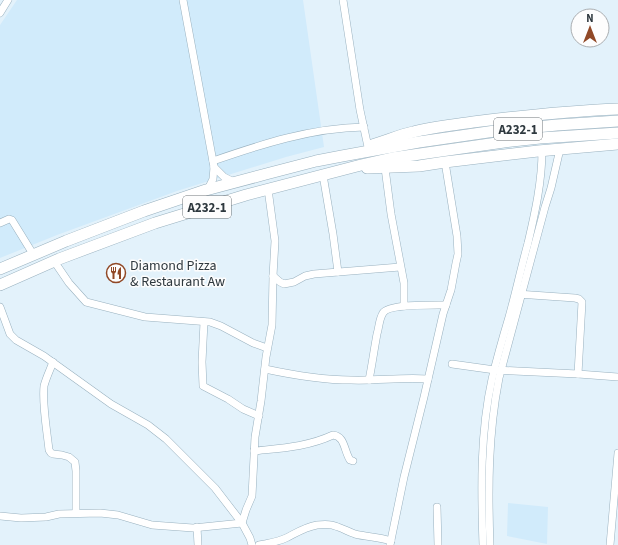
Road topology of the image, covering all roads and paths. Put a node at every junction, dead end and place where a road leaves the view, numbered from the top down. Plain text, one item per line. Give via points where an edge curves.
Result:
1 (8, 0) edge
2 (183, 0) edge
3 (343, 0) edge
4 (0, 13) edge
5 (618, 109) edge
6 (618, 121) edge
7 (364, 127) junction
8 (618, 133) edge
9 (618, 144) edge
10 (368, 147) junction
11 (560, 149) junction
12 (542, 150) junction
13 (342, 156) junction
14 (445, 162) junction
15 (213, 164) junction
16 (385, 168) junction
17 (344, 169) junction
18 (542, 169) junction
19 (555, 172) junction
20 (323, 175) junction
21 (235, 182) junction
22 (539, 188) junction
23 (208, 189) junction
24 (268, 189) junction
25 (550, 190) junction
26 (0, 223) edge
27 (33, 254) junction
28 (54, 261) junction
29 (400, 267) junction
30 (0, 269) edge
31 (338, 272) junction
32 (273, 276) junction
33 (0, 285) edge
34 (518, 294) junction
35 (446, 305) junction
36 (404, 306) junction
37 (0, 307) edge
38 (204, 322) junction
39 (267, 348) junction
40 (53, 362) junction
41 (452, 364) dead end
42 (265, 369) junction
43 (498, 370) junction
44 (578, 374) junction
45 (618, 377) edge
46 (428, 379) junction
47 (368, 380) junction
48 (259, 416) junction
49 (254, 451) junction
50 (618, 453) edge
51 (353, 461) dead end
52 (617, 475) edge
53 (437, 507) dead end
54 (76, 513) junction
55 (0, 516) edge
56 (242, 523) junction
57 (197, 528) junction
58 (390, 543) edge
59 (198, 545) edge
60 (252, 545) edge
61 (260, 545) edge
62 (438, 545) edge
63 (483, 545) edge
64 (490, 545) edge
65 (610, 545) edge

1 - 4 street
2 - 15 street
3 - 7 street
5 - 10 highway via 539,114 436,128 414,132
6 - 13 highway, A232-1 via 495,131
7 - 10 street
7 - 15 street via 293,136 245,150
8 - 17 highway, A232-1 via 540,138 392,158
9 - 11 highway
10 - 13 highway
11 - 12 highway
11 - 19 street
12 - 14 highway
12 - 18 street
13 - 21 highway, A232-1
14 - 16 highway
14 - 35 street via 458,254
15 - 21 street via 224,177
15 - 23 street via 213,179
16 - 17 highway
16 - 29 street
17 - 20 highway, A232-1
18 - 19 street
18 - 22 street
19 - 25 street
20 - 24 highway, A232-1
20 - 31 street
21 - 23 highway, A232-1
22 - 25 street
22 - 34 street
23 - 27 highway, A232-1
24 - 28 highway, A232-1 via 155,223
24 - 32 street via 275,241
25 - 34 street
26 - 27 street via 12,220
27 - 30 highway, A232-1
28 - 33 highway, A232-1
28 - 38 street via 86,302 145,317
29 - 31 street
29 - 36 street via 404,283
31 - 32 street via 305,276 284,284
32 - 39 street via 272,324
34 - 43 street
34 - 44 street via 575,298 582,302
35 - 36 street
35 - 46 street
36 - 47 street via 383,312
37 - 40 street via 10,334
38 - 39 street via 221,326
38 - 48 street via 203,386
39 - 42 street
40 - 54 street via 44,389 49,450 53,454 69,457 74,462
40 - 56 street via 111,404 148,425 166,439 215,488
41 - 43 street
42 - 47 street via 296,376
42 - 48 street
43 - 44 street
43 - 63 street via 486,413 481,482
43 - 64 street via 489,457
44 - 45 street
46 - 47 street
46 - 58 street
48 - 49 street
49 - 51 street via 295,447 336,435 343,441 348,458
49 - 56 street via 252,496
50 - 52 street
52 - 65 street
53 - 62 street
54 - 55 street via 21,518
54 - 57 street via 118,515 152,525
56 - 57 street
56 - 60 street
57 - 59 street
58 - 61 street via 385,539 356,534 327,524 306,528 285,539

